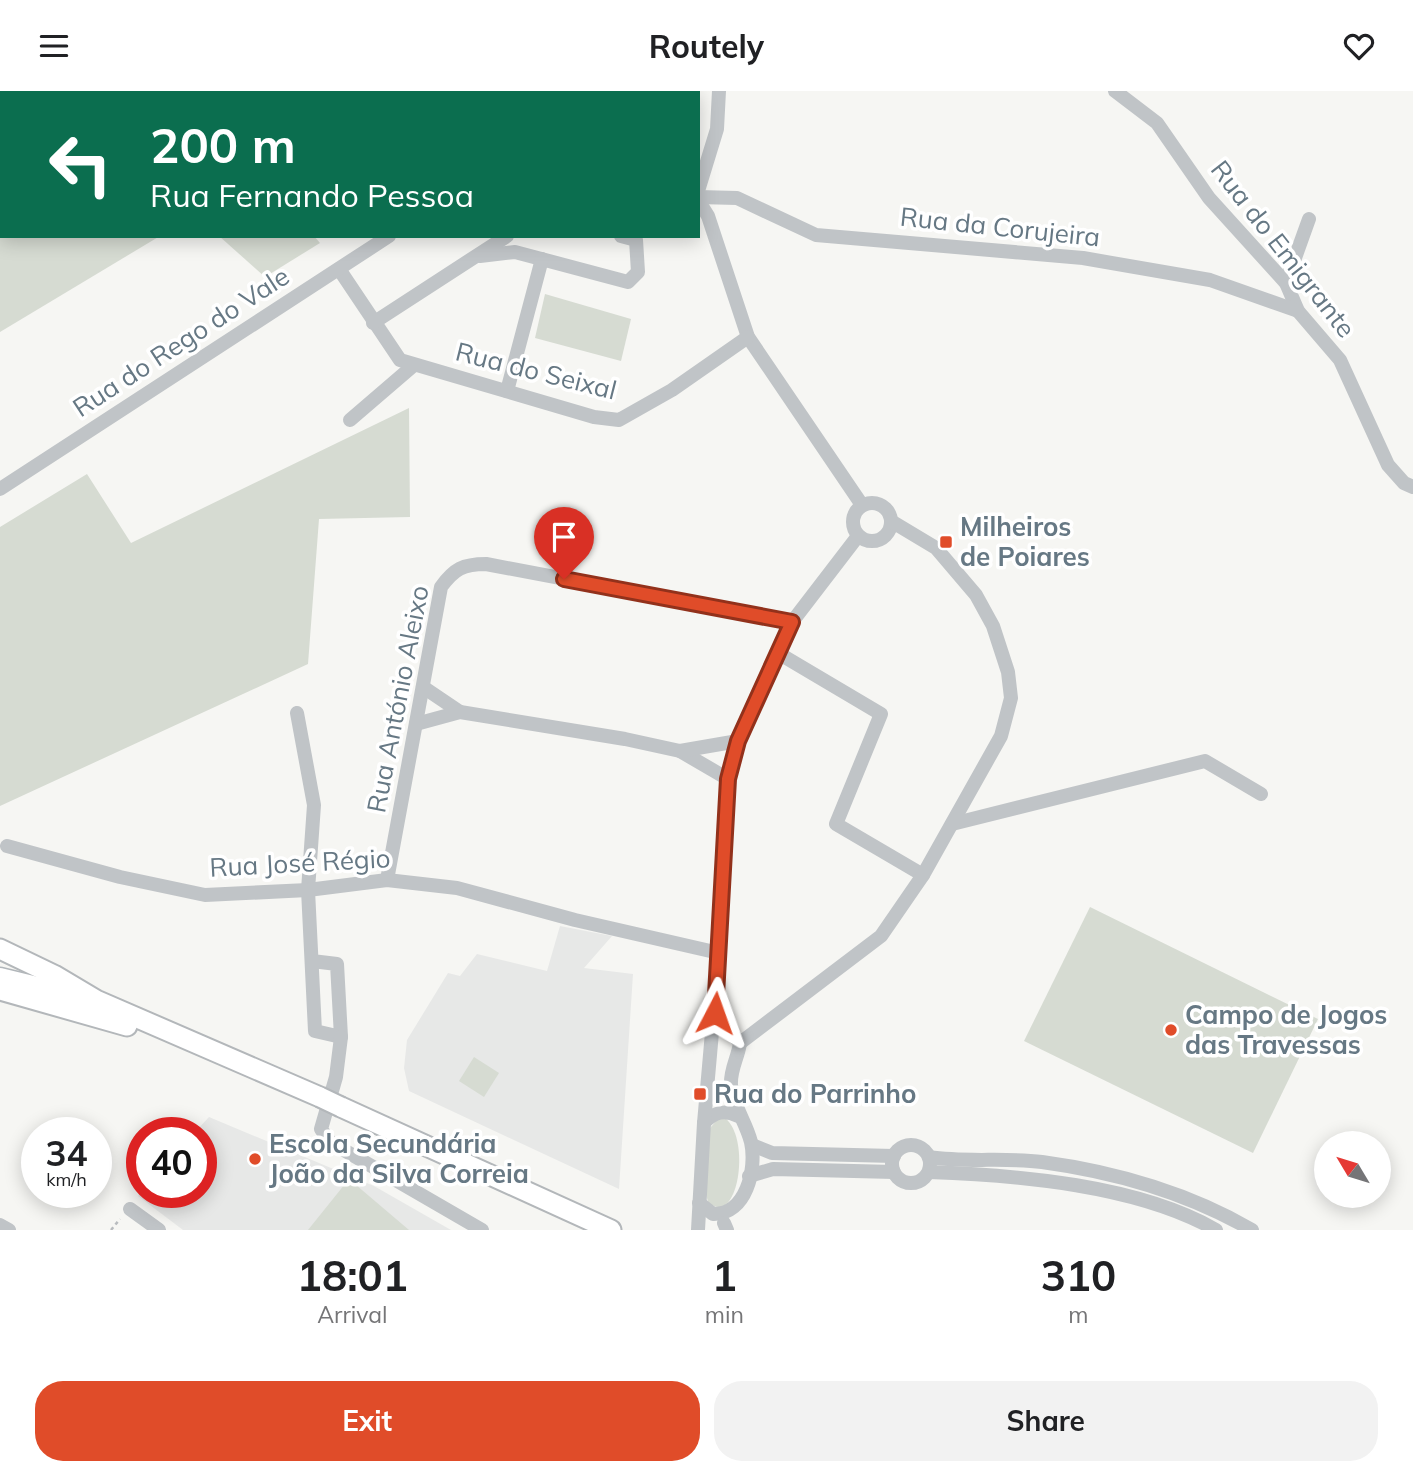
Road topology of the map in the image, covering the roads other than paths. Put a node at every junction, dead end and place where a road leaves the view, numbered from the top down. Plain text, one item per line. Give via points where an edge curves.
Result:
1 (719, 91) edge
2 (1115, 91) edge
3 (700, 184) edge
4 (700, 198) edge
5 (700, 202) edge
6 (1310, 219) dead end
7 (386, 238) edge
8 (504, 238) edge
9 (628, 238) edge
10 (480, 256) junction
11 (542, 259) junction
12 (339, 269) junction
13 (1286, 283) junction
14 (1298, 311) junction
15 (373, 323) junction
16 (748, 337) junction
17 (414, 365) junction
18 (507, 391) junction
19 (350, 420) dead end
20 (1413, 487) edge
21 (0, 489) edge
22 (862, 505) junction
23 (891, 521) junction
24 (858, 536) junction
25 (792, 622) junction
26 (778, 653) junction
27 (423, 687) junction
28 (460, 712) junction
29 (298, 713) dead end
30 (416, 724) junction
31 (738, 741) junction
32 (680, 751) junction
33 (728, 779) junction
34 (1261, 794) dead end
35 (952, 824) junction
36 (7, 846) dead end
37 (923, 875) junction
38 (387, 880) junction
39 (308, 890) junction
40 (0, 949) edge
41 (719, 953) junction
42 (312, 961) junction
43 (0, 987) edge
44 (96, 1000) junction
45 (715, 1013) junction
46 (341, 1037) junction
47 (740, 1043) junction
48 (318, 1102) junction
49 (339, 1112) junction
50 (738, 1116) junction
51 (704, 1123) junction
52 (752, 1145) junction
53 (894, 1156) junction
54 (929, 1157) junction
55 (894, 1172) junction
56 (929, 1172) junction
57 (749, 1176) junction
58 (699, 1203) junction
59 (130, 1209) dead end
60 (725, 1224) edge
61 (0, 1225) edge
62 (9, 1230) edge
63 (159, 1230) edge
64 (482, 1230) edge
65 (584, 1230) edge
66 (611, 1230) edge
67 (698, 1230) edge
68 (1216, 1230) edge
69 (1252, 1230) edge

1 - 3 street via 717,128
2 - 13 street, Rua do Emigrante via 1157,123 1209,198
4 - 14 street, Rua da Corujeira via 737,198 816,235 1083,258 1210,280
5 - 16 street
6 - 13 street
7 - 12 street, Rua do Rego do Vale
8 - 10 street
9 - 11 street via 636,240 638,272 628,282
10 - 11 street via 515,251
10 - 15 street
11 - 18 street
12 - 15 street, Rua do Seixal
12 - 21 street, Rua do Rego do Vale
13 - 14 street, Rua do Emigrante
14 - 20 street, Rua do Emigrante via 1340,361 1388,465
15 - 17 street, Rua do Seixal via 400,361
16 - 18 street, Rua do Seixal via 619,420
16 - 22 street
17 - 18 street, Rua do Seixal
17 - 19 street
22 - 23 street via 881,505
22 - 24 street via 852,520
23 - 24 street via 887,534 877,541
23 - 35 street via 936,548 957,571 993,626 1008,671 1012,698 1001,736
24 - 25 street
25 - 26 street
25 - 27 street, Rua António Aleixo via 468,564 453,571 441,587
26 - 31 street
26 - 37 street via 881,713 836,824
27 - 28 street
27 - 30 street, Rua António Aleixo
28 - 30 street
28 - 32 street
29 - 39 street via 314,805
30 - 38 street, Rua António Aleixo
31 - 32 street
31 - 33 street
32 - 33 street
33 - 41 street
34 - 35 street via 1205,761
35 - 37 street
36 - 39 street, Rua José Régio via 205,895
37 - 47 street via 881,936
38 - 39 street, Rua José Régio
38 - 41 street, Rua José Régio via 457,888
39 - 42 street
40 - 44 highway
41 - 45 street
42 - 46 street via 315,1031
42 - 46 street via 337,964
43 - 44 main road
43 - 48 highway via 148,1032
44 - 48 highway
45 - 47 street
45 - 51 street
46 - 64 street via 336,1077 321,1129 324,1136 354,1158
47 - 50 street via 731,1075
48 - 49 highway
49 - 65 highway
49 - 66 highway
50 - 51 street via 721,1112
50 - 52 street
51 - 58 street
52 - 53 street via 772,1153
52 - 57 street
53 - 54 street via 914,1145
53 - 55 street
54 - 56 street
54 - 69 street via 1042,1162 1102,1175 1186,1196
55 - 56 street via 911,1184
55 - 57 street via 773,1169
56 - 68 street via 1033,1177 1146,1202
57 - 60 street via 742,1198
58 - 60 street
58 - 67 street
59 - 63 street
61 - 62 street

